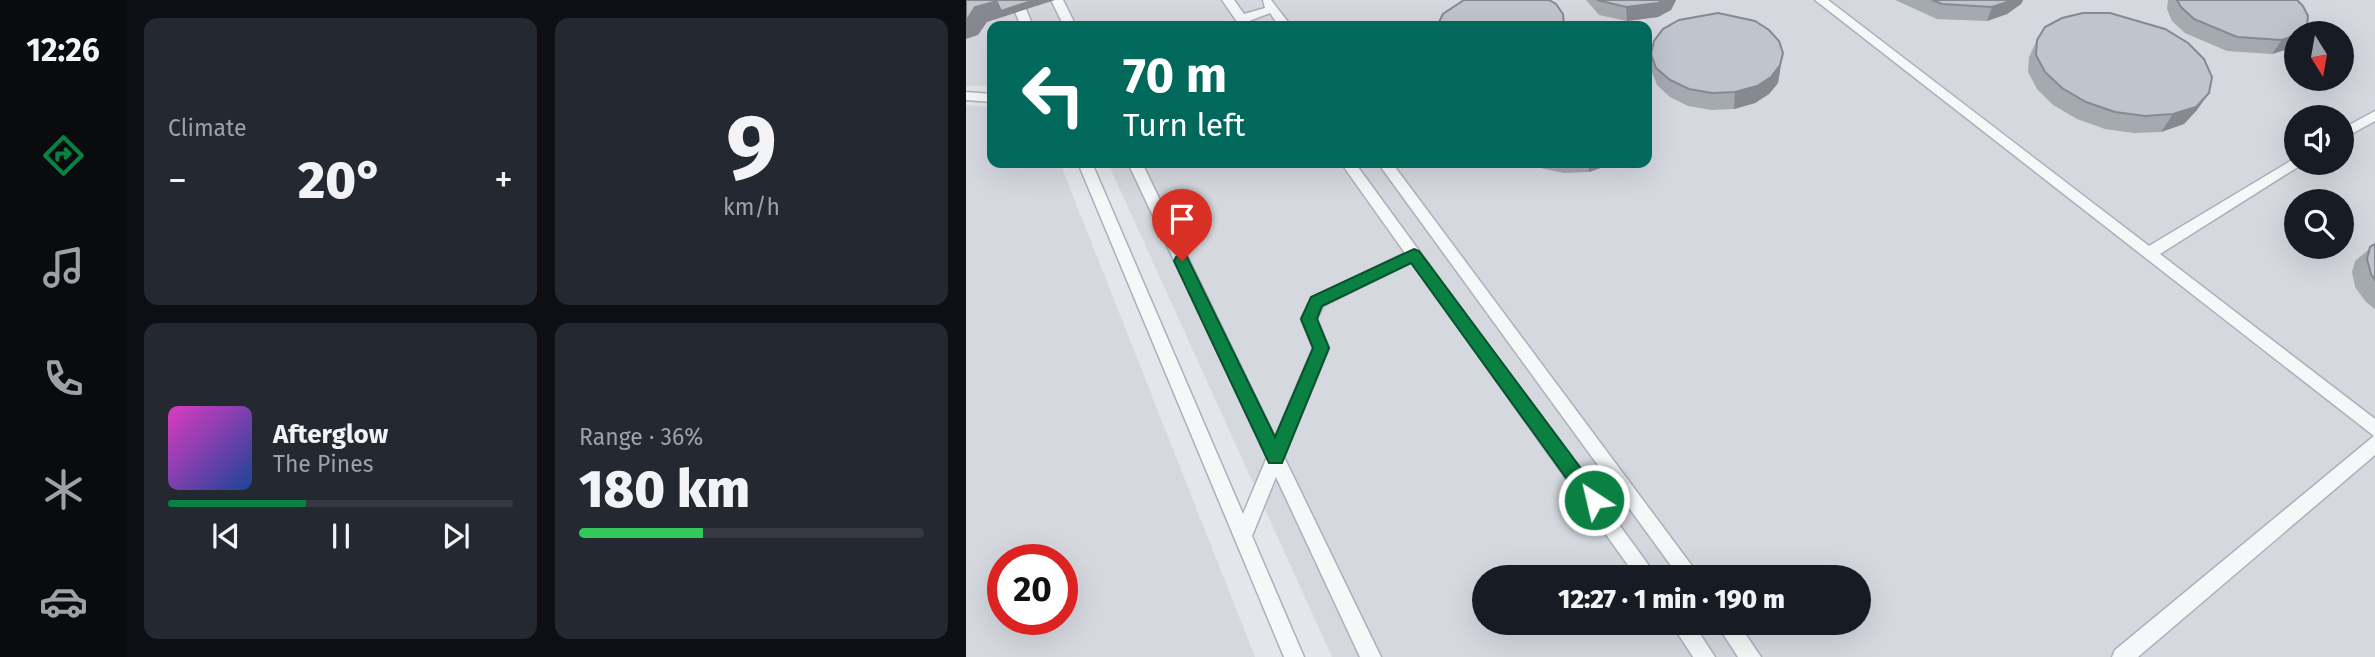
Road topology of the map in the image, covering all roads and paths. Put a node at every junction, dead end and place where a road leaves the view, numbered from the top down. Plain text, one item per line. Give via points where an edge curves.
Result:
1 (1016, 0) edge
2 (1057, 0) edge
3 (1228, 0) edge
4 (1821, 0) edge
5 (1269, 5) edge
6 (1025, 21) edge
7 (1068, 21) edge
8 (1243, 21) edge
9 (1247, 21) edge
10 (1280, 21) edge
11 (966, 96) edge
12 (987, 98) edge
13 (2375, 115) edge
14 (2354, 128) edge
15 (1087, 168) edge
16 (1137, 168) edge
17 (1352, 168) edge
18 (1389, 168) edge
19 (2284, 171) edge
20 (2148, 254) junction
21 (1414, 255) junction
22 (2375, 429) edge
23 (2375, 444) edge
24 (1276, 457) junction
25 (1243, 535) junction
26 (1640, 565) edge
27 (1682, 565) edge
28 (1689, 635) edge
29 (1735, 635) edge
30 (1294, 657) edge
31 (1371, 657) edge
32 (1705, 657) edge
33 (1751, 657) edge
34 (2123, 657) edge

1 - 6 lane
2 - 7 lane
3 - 8 lane
4 - 20 lane
5 - 9 lane
5 - 10 lane
11 - 12 lane
13 - 14 lane
15 - 25 lane
16 - 24 lane
17 - 21 lane
18 - 27 lane
19 - 20 lane
20 - 22 lane
21 - 24 lane via 1317,302 1309,319 1321,348
21 - 26 lane
23 - 34 lane
24 - 25 lane
24 - 31 lane
25 - 30 lane
28 - 32 lane
29 - 33 lane

